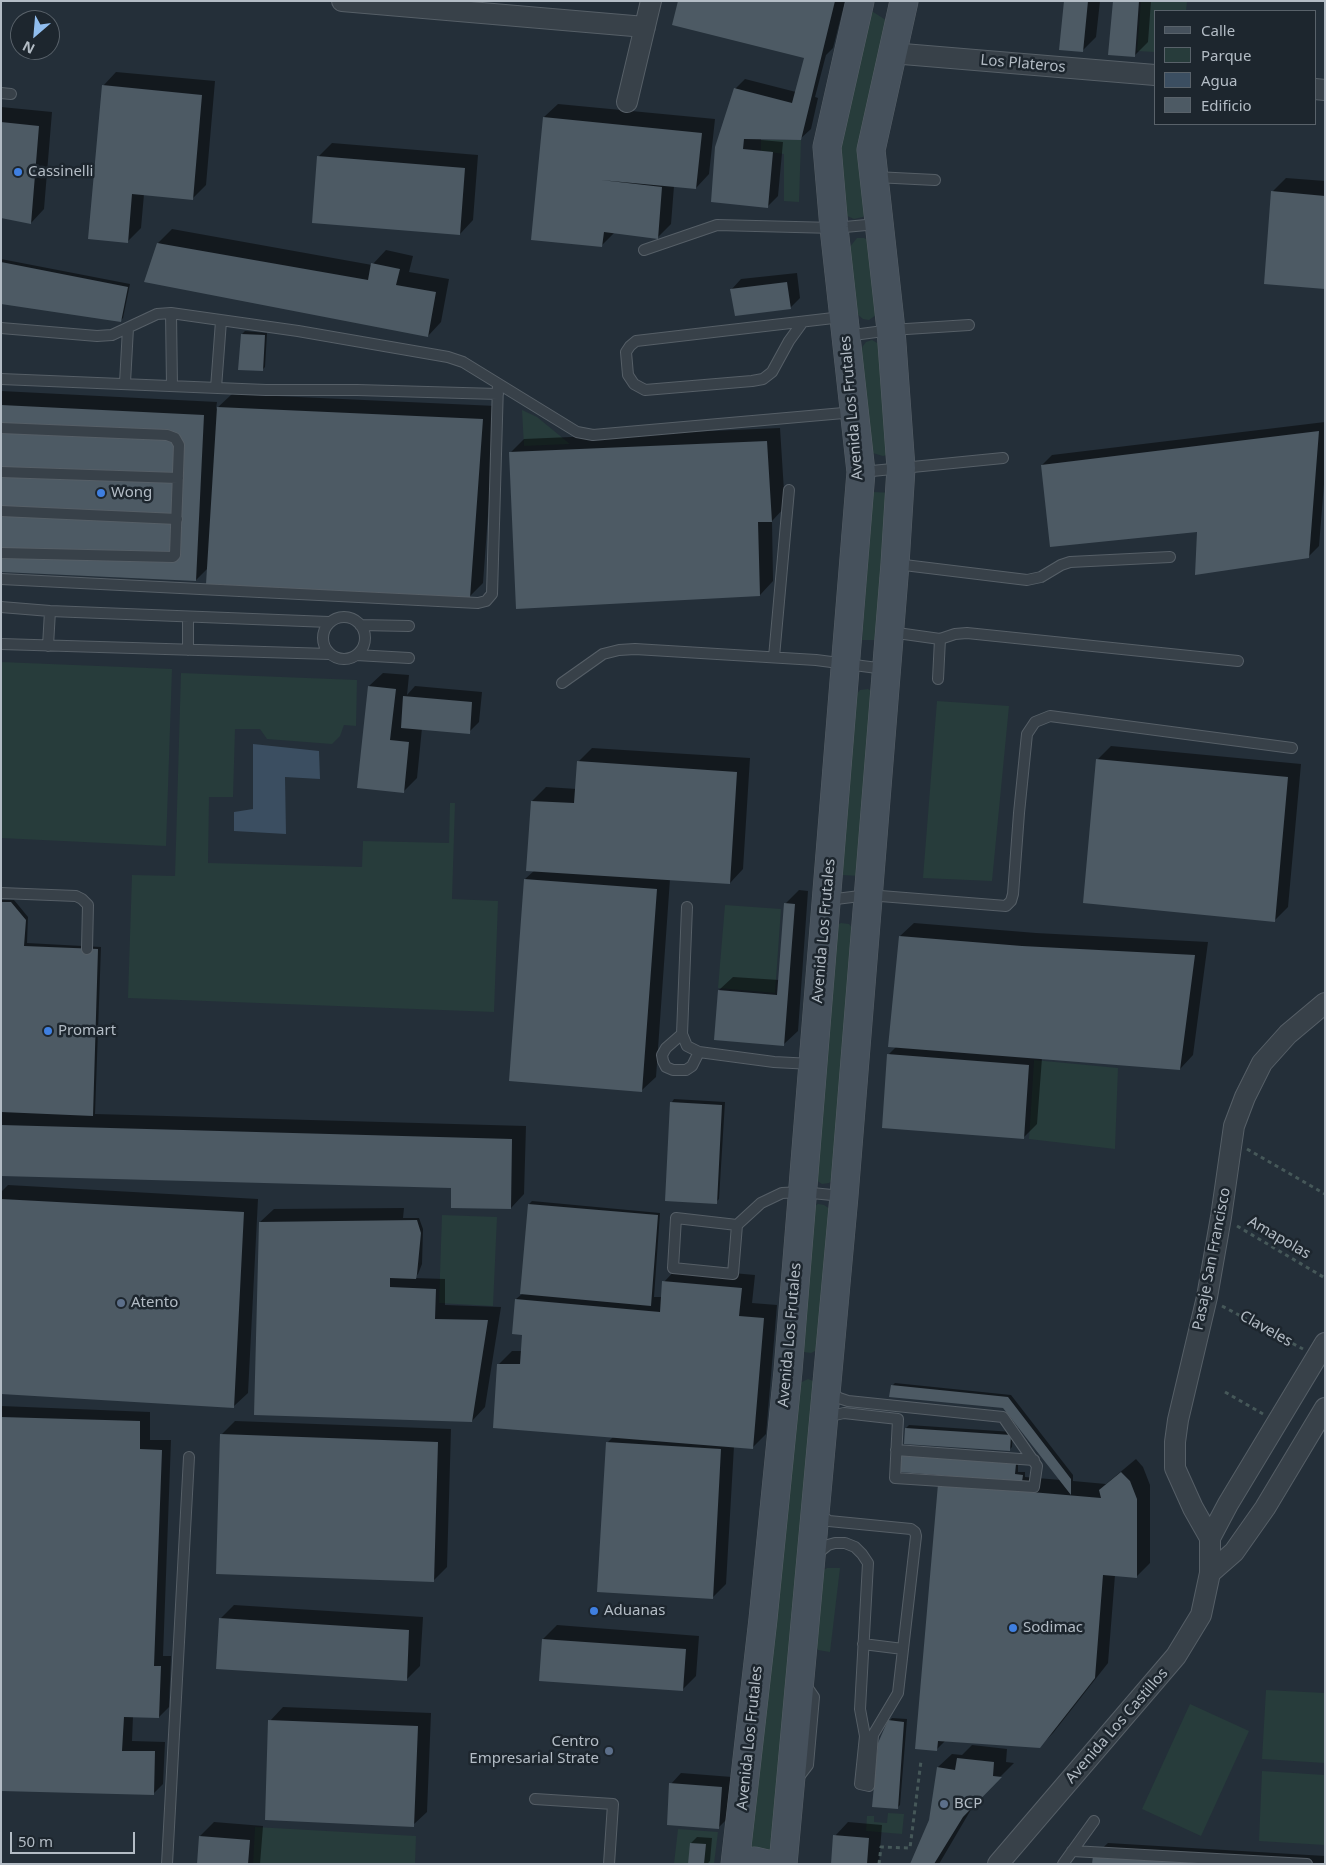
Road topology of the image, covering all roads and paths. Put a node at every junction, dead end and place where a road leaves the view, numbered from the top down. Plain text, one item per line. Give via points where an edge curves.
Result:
1 (342, 1) edge
2 (651, 1) edge
3 (860, 1) edge
4 (904, 1) edge
5 (645, 27) junction
6 (891, 53) junction
7 (1154, 75) edge
8 (627, 102) dead end
9 (874, 177) junction
10 (936, 180) dead end
11 (878, 224) junction
12 (834, 228) junction
13 (644, 250) dead end
14 (171, 313) junction
15 (221, 321) junction
16 (802, 323) junction
17 (969, 325) dead end
18 (844, 326) junction
19 (1, 328) edge
20 (128, 328) junction
21 (891, 330) junction
22 (1, 379) edge
23 (126, 384) junction
24 (172, 386) junction
25 (216, 388) junction
26 (498, 389) junction
27 (855, 412) junction
28 (1, 428) edge
29 (1003, 458) dead end
30 (901, 468) junction
31 (1, 472) edge
32 (861, 472) junction
33 (178, 478) junction
34 (789, 490) dead end
35 (1, 512) edge
36 (176, 519) junction
37 (1, 553) edge
38 (1170, 557) dead end
39 (895, 564) junction
40 (1, 579) edge
41 (1, 607) edge
42 (50, 611) junction
43 (188, 616) junction
44 (329, 622) junction
45 (360, 625) junction
46 (409, 626) dead end
47 (889, 632) junction
48 (940, 639) junction
49 (1, 644) edge
50 (48, 646) junction
51 (188, 650) junction
52 (330, 654) junction
53 (356, 655) junction
54 (774, 657) junction
55 (409, 658) dead end
56 (1238, 661) dead end
57 (845, 664) junction
58 (886, 669) junction
59 (938, 679) dead end
60 (562, 683) dead end
61 (1292, 748) dead end
62 (1, 893) edge
63 (868, 896) junction
64 (827, 900) junction
65 (687, 907) dead end
66 (87, 949) dead end
67 (1325, 1003) edge
68 (682, 1034) junction
69 (699, 1052) junction
70 (813, 1064) junction
71 (1232, 1140) junction
72 (802, 1192) junction
73 (1325, 1194) edge
74 (844, 1196) junction
75 (1221, 1217) junction
76 (737, 1225) junction
77 (1325, 1278) edge
78 (1206, 1297) junction
79 (1322, 1354) edge
80 (788, 1371) junction
81 (828, 1375) junction
82 (1225, 1392) dead end
83 (1325, 1408) edge
84 (1278, 1422) junction
85 (824, 1425) junction
86 (1306, 1438) junction
87 (896, 1450) junction
88 (189, 1457) dead end
89 (1034, 1460) junction
90 (1228, 1504) junction
91 (1265, 1508) junction
92 (816, 1512) junction
93 (1210, 1538) junction
94 (812, 1558) junction
95 (1210, 1573) junction
96 (864, 1644) junction
97 (903, 1649) junction
98 (921, 1761) dead end
99 (535, 1799) dead end
100 (1094, 1821) dead end
101 (1072, 1851) junction
102 (167, 1864) edge
103 (609, 1864) edge
104 (736, 1864) edge
105 (745, 1864) edge
106 (767, 1864) edge
107 (783, 1864) edge
108 (879, 1864) edge
109 (998, 1864) edge
110 (1063, 1864) edge
111 (1307, 1864) edge

1 - 5 street
2 - 5 street
3 - 12 main road, Avenida Los Frutales via 827,147
4 - 6 main road
5 - 8 street
6 - 7 street, Los Plateros
6 - 9 main road via 871,150
9 - 10 lane
9 - 11 main road
11 - 12 lane
11 - 21 main road
12 - 13 lane via 717,225
12 - 18 main road, Avenida Los Frutales
14 - 15 lane
14 - 20 lane via 157,314
14 - 24 lane
15 - 25 lane
15 - 26 lane via 456,359
16 - 16 lane via 772,372 763,379 645,390 634,384 628,375 626,352 636,341
16 - 18 lane
17 - 21 lane
18 - 21 lane
18 - 27 main road, Avenida Los Frutales
19 - 20 lane via 97,336
20 - 23 lane
21 - 30 main road
22 - 23 lane
23 - 24 lane
24 - 25 lane
25 - 26 lane
26 - 27 lane via 577,432 593,435
26 - 40 lane via 492,594 486,601
27 - 32 main road, Avenida Los Frutales
28 - 33 lane via 167,435 175,438 179,445
29 - 30 lane
30 - 32 lane
30 - 39 main road
31 - 33 lane
32 - 57 main road, Avenida Los Frutales
33 - 36 lane
34 - 54 lane
35 - 36 lane
36 - 37 lane via 175,555 169,558
38 - 39 lane via 1070,562 1027,580
39 - 47 main road
41 - 42 lane
42 - 43 lane
42 - 50 lane
43 - 44 lane
43 - 51 lane
44 - 45 lane via 342,617 355,620
44 - 52 lane via 322,634 322,642
45 - 46 lane
45 - 53 lane via 364,631 364,644
47 - 48 lane
47 - 58 main road
48 - 56 lane via 967,633
48 - 59 lane
49 - 50 lane
50 - 51 lane
51 - 52 lane
52 - 53 lane via 342,659
53 - 55 lane
54 - 57 lane
54 - 60 lane via 619,650 603,654
57 - 58 lane
57 - 64 main road, Avenida Los Frutales
58 - 63 main road
61 - 63 lane via 1050,716 1035,722 1027,734 1013,894 1006,906
62 - 66 lane via 76,896 82,899 88,905
63 - 64 lane
63 - 74 main road
64 - 70 main road, Avenida Los Frutales
65 - 68 lane
67 - 71 street, Pasaje San Francisco via 1288,1034 1262,1063 1245,1097
68 - 69 lane via 687,1046
68 - 69 lane via 662,1055 666,1067 686,1070 692,1066
69 - 70 lane
70 - 72 main road, Avenida Los Frutales
71 - 73 path
71 - 75 street, Pasaje San Francisco
72 - 74 lane
72 - 76 lane via 782,1192 761,1203
72 - 80 main road, Avenida Los Frutales
74 - 81 main road
75 - 77 path, Amapolas
75 - 78 street, Pasaje San Francisco
76 - 76 lane via 676,1218 673,1268 733,1274
78 - 79 path, Claveles
78 - 93 street, Pasaje San Francisco via 1178,1420 1175,1468
79 - 84 street, Avenida Los Castillos
80 - 81 main road
80 - 104 main road, Avenida Los Frutales
81 - 85 main road
81 - 89 lane via 833,1394 848,1401 1003,1417
82 - 84 path
83 - 86 street
84 - 86 street
84 - 90 street, Avenida Los Castillos
85 - 87 lane via 830,1417 844,1413 898,1419
85 - 92 main road
86 - 91 street
87 - 89 lane
87 - 89 lane via 895,1478 1034,1487 1037,1466
88 - 102 lane
90 - 91 street
90 - 93 street, Avenida Los Castillos
91 - 95 street via 1234,1552
92 - 94 main road
92 - 97 lane via 829,1521 915,1532
93 - 95 street, Avenida Los Castillos
94 - 96 lane via 828,1545 845,1543 855,1547 868,1563
94 - 107 main road
95 - 109 street, Avenida Los Castillos via 1200,1615 1176,1656
96 - 97 lane
96 - 97 lane via 860,1709 865,1736 860,1784 869,1786 873,1736 898,1693
98 - 108 path via 910,1848 881,1847
99 - 103 lane via 613,1804
100 - 101 lane
101 - 110 lane
101 - 111 lane
105 - 106 main road via 754,1861

